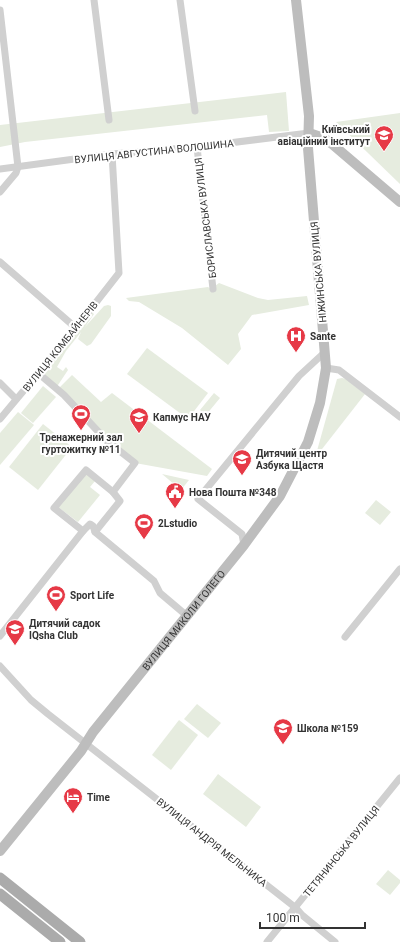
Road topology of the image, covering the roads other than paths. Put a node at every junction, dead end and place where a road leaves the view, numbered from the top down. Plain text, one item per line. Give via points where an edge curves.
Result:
1 (94, 0) edge
2 (180, 0) edge
3 (296, 0) edge
4 (0, 10) edge
5 (195, 111) dead end
6 (109, 120) dead end
7 (309, 133) junction
8 (197, 147) junction
9 (112, 154) junction
10 (18, 167) junction
11 (0, 169) edge
12 (0, 192) edge
13 (400, 202) edge
14 (0, 262) edge
15 (213, 289) dead end
16 (76, 328) junction
17 (325, 352) junction
18 (326, 368) junction
19 (38, 373) junction
20 (0, 383) edge
21 (16, 399) junction
22 (400, 417) edge
23 (0, 419) edge
24 (113, 492) junction
25 (83, 530) junction
26 (95, 532) junction
27 (244, 545) junction
28 (400, 569) edge
29 (186, 615) junction
30 (0, 636) edge
31 (345, 637) dead end
32 (0, 666) edge
33 (86, 744) junction
34 (400, 778) edge
35 (0, 851) edge
36 (0, 878) edge
37 (0, 894) edge
38 (296, 908) junction
39 (60, 942) edge
40 (80, 942) edge
41 (267, 942) edge
42 (335, 942) edge

1 - 6 street
2 - 5 street
3 - 7 main road, НІЖИНСЬКА ВУЛИЦЯ
4 - 10 street
7 - 8 street, ВУЛИЦЯ АВГУСТИНА ВОЛОШИНА
7 - 13 main road via 332,144
7 - 17 main road, НІЖИНСЬКА ВУЛИЦЯ via 308,148
8 - 9 street, ВУЛИЦЯ АВГУСТИНА ВОЛОШИНА
8 - 15 street, БОРИСЛАВСЬКА ВУЛИЦЯ
9 - 10 street, ВУЛИЦЯ АВГУСТИНА ВОЛОШИНА
9 - 16 street, ВУЛИЦЯ КОМБАЙНЕРІВ via 119,273
10 - 11 street, ВУЛИЦЯ АВГУСТИНА ВОЛОШИНА
10 - 12 street
14 - 16 street
16 - 19 street, ВУЛИЦЯ КОМБАЙНЕРІВ
17 - 18 main road, НІЖИНСЬКА ВУЛИЦЯ
17 - 27 street via 298,376 198,499 242,534
18 - 22 street via 339,370
18 - 27 main road, ВУЛИЦЯ МИКОЛИ ГОЛЕГО via 320,403 301,458 280,496
19 - 21 street, ВУЛИЦЯ КОМБАЙНЕРІВ
19 - 24 street via 64,395 107,441 135,463
20 - 21 street
21 - 23 street, ВУЛИЦЯ КОМБАЙНЕРІВ
24 - 25 street via 86,470 54,508
24 - 26 street via 120,501
25 - 26 street via 90,524
25 - 30 street
26 - 29 street via 154,581 160,593
27 - 29 main road, ВУЛИЦЯ МИКОЛИ ГОЛЕГО
28 - 31 street
29 - 33 main road, ВУЛИЦЯ МИКОЛИ ГОЛЕГО
32 - 33 street, ВУЛИЦЯ АНДРІЯ МЕЛЬНИКА via 31,700
33 - 35 main road, ВУЛИЦЯ МИКОЛИ ГОЛЕГО
33 - 38 street, ВУЛИЦЯ АНДРІЯ МЕЛЬНИКА
34 - 38 street, ТЕТЯНИНСЬКА ВУЛИЦЯ
36 - 40 main road
37 - 39 main road
38 - 41 street, ТЕТЯНИНСЬКА ВУЛИЦЯ
38 - 42 street, ВУЛИЦЯ АНДРІЯ МЕЛЬНИКА

